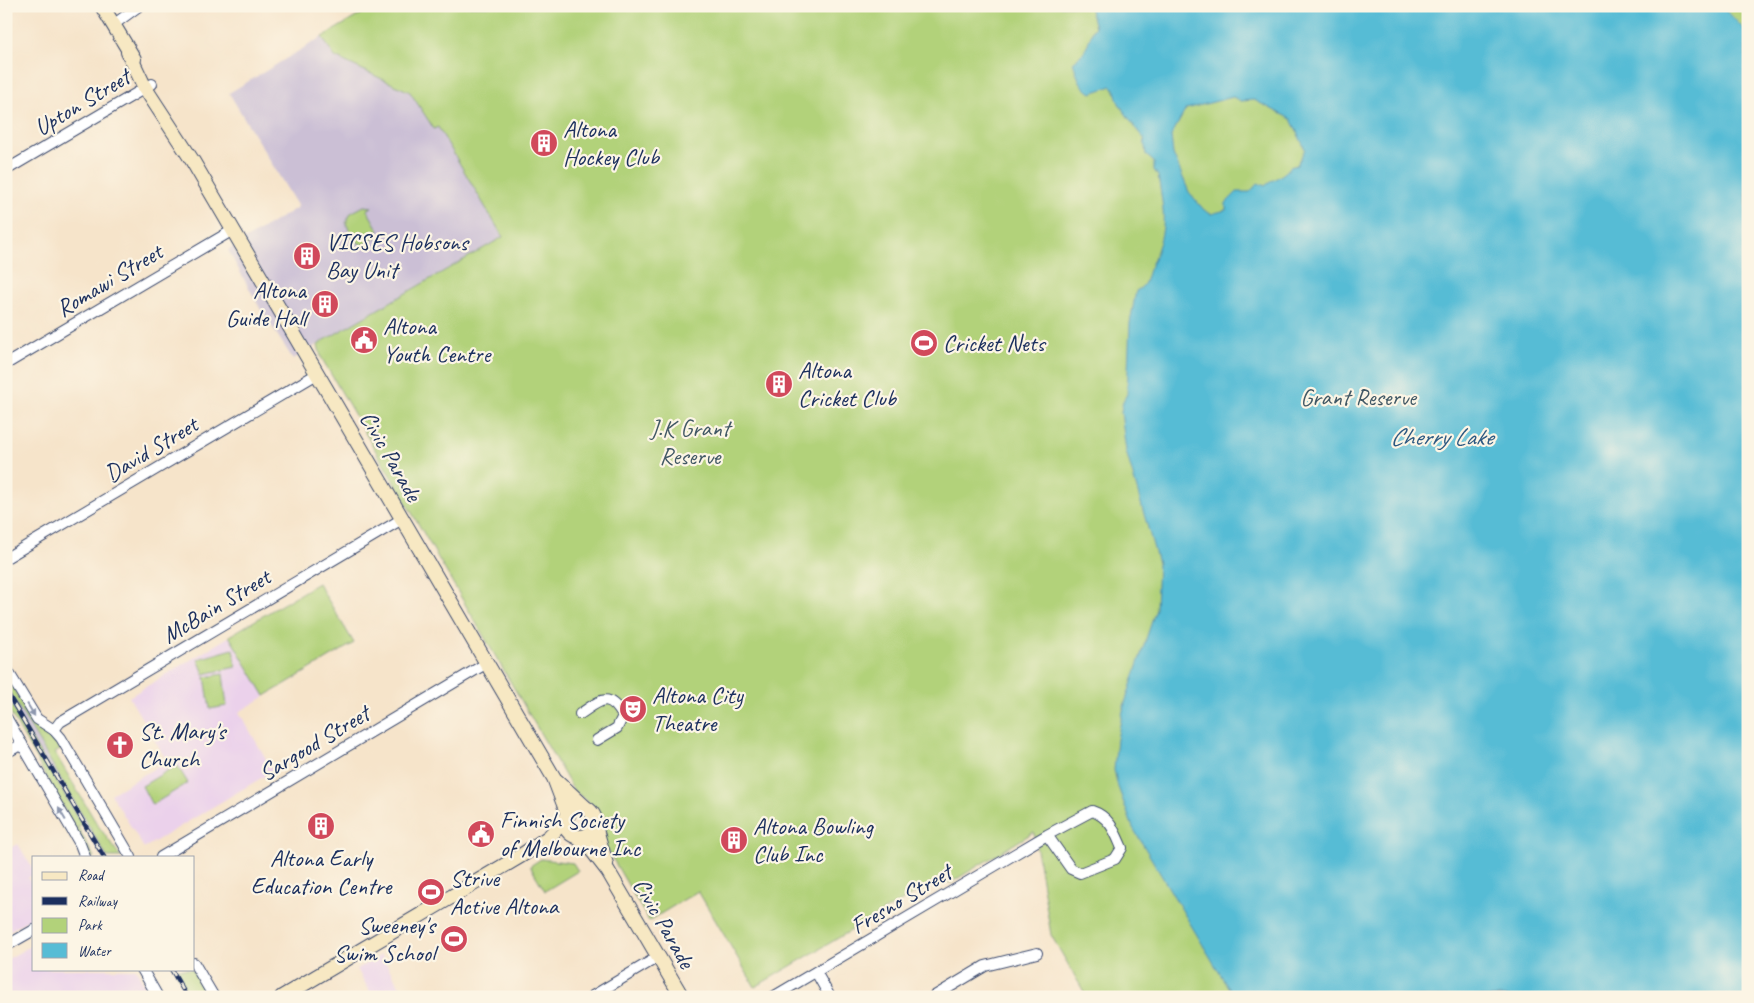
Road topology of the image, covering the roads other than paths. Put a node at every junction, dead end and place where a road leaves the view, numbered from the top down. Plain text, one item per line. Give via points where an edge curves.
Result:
1 (102, 6) edge
2 (136, 8) edge
3 (111, 22) junction
4 (148, 86) junction
5 (6, 170) edge
6 (233, 230) junction
7 (6, 364) edge
8 (317, 374) junction
9 (402, 519) junction
10 (6, 558) edge
11 (487, 663) junction
12 (6, 668) edge
13 (580, 714) dead end
14 (6, 717) edge
15 (54, 730) junction
16 (596, 740) dead end
17 (22, 744) junction
18 (6, 753) edge
19 (554, 778) junction
20 (586, 808) junction
21 (567, 817) junction
22 (595, 826) junction
23 (1047, 835) junction
24 (575, 836) junction
25 (522, 855) junction
26 (84, 856) edge
27 (130, 856) edge
28 (163, 856) edge
29 (608, 871) junction
30 (32, 931) edge
31 (6, 946) edge
32 (1037, 953) dead end
33 (658, 957) junction
34 (195, 965) edge
35 (143, 970) edge
36 (816, 972) junction
37 (158, 997) edge
38 (214, 997) edge
39 (282, 997) edge
40 (591, 997) edge
41 (682, 997) edge
42 (774, 997) edge
43 (830, 997) edge
44 (933, 997) edge

1 - 3 street, Civic Parade
2 - 3 street
3 - 4 street, Civic Parade
4 - 5 street, Upton Street
4 - 6 street, Civic Parade via 176,126 189,156
6 - 7 street, Romawi Street
6 - 8 street, Civic Parade
8 - 9 street, Civic Parade
8 - 10 street, David Street
9 - 11 street, Civic Parade
9 - 15 street, McBain Street via 60,722
11 - 19 street, Civic Parade
11 - 28 street, Sargood Street
12 -> 15 street via 37,720
13 - 16 street via 608,699 615,703 623,716 617,728
14 - 17 street
15 - 27 street
17 - 18 street
26 -> 17 street via 80,844
19 - 20 street, Civic Parade
19 - 21 street, Civic Parade
20 - 21 street via 578,808
20 - 22 street via 592,814
21 - 24 street via 568,830
21 - 25 street via 548,837
22 - 24 street via 586,836
22 - 29 street, Civic Parade
23 - 23 street, Fresno Street via 1092,811 1102,814 1111,824 1122,848 1114,859 1080,873 1071,869
23 - 36 street, Fresno Street
24 - 25 street via 552,841
24 - 29 street, Civic Parade via 591,849
25 - 39 street
29 - 33 street, Civic Parade
30 - 31 street
32 - 44 street via 985,966
33 - 40 street
33 - 41 street, Civic Parade
34 - 38 street
35 - 37 street
36 - 42 street, Fresno Street
36 - 43 street

